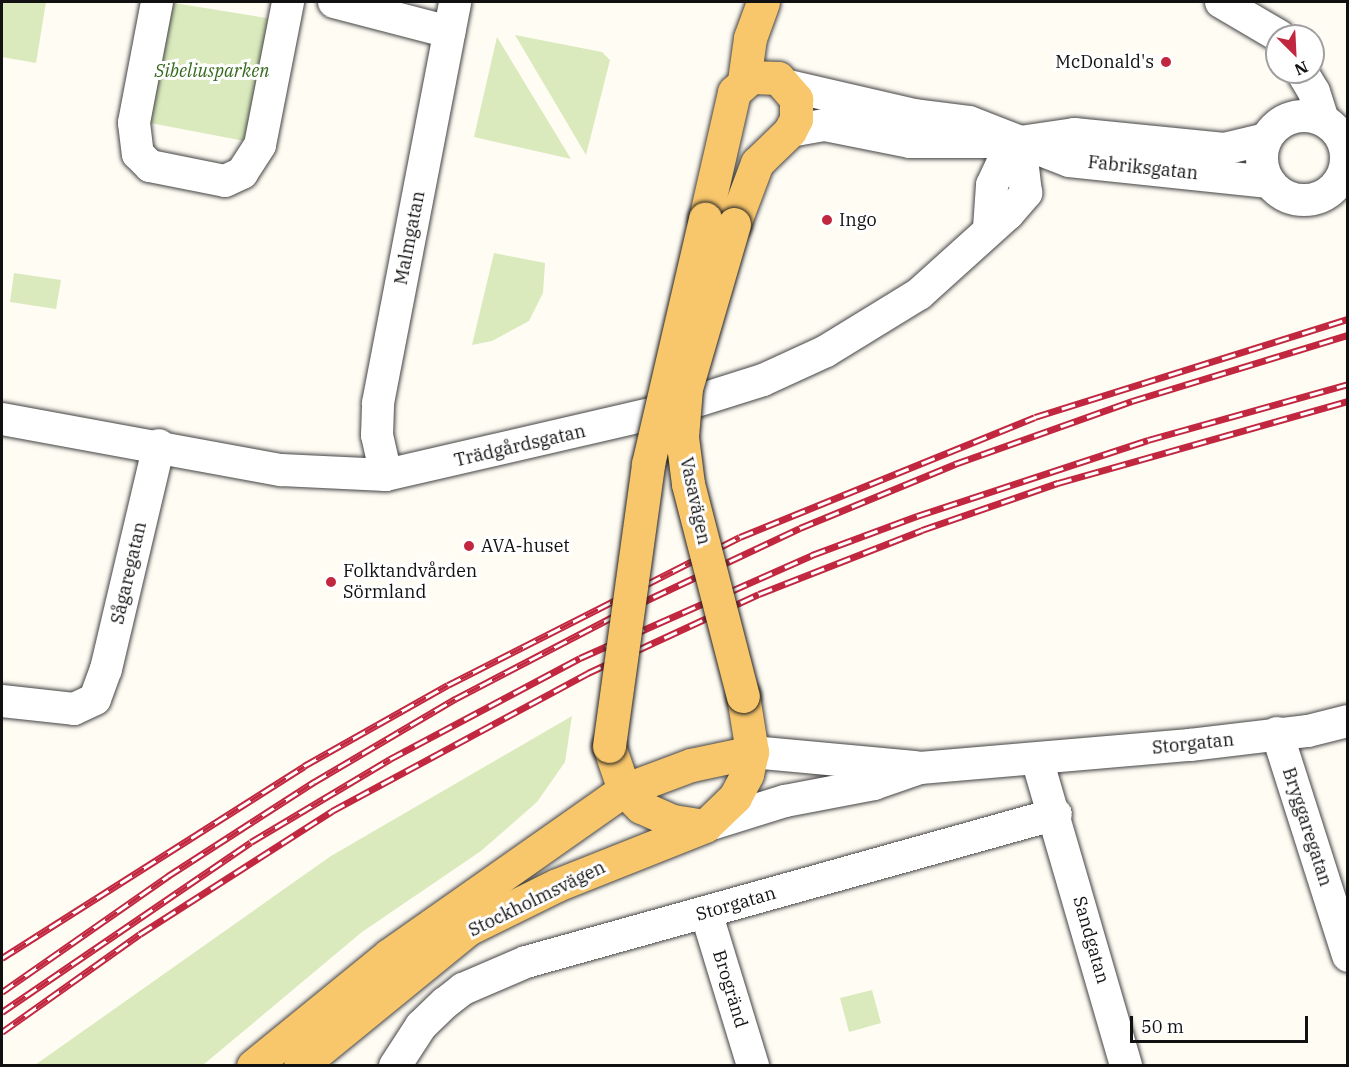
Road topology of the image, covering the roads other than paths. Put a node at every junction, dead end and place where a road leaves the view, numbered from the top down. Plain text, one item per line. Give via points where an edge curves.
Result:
1 (157, 2) edge
2 (288, 2) edge
3 (334, 2) edge
4 (455, 2) edge
5 (763, 2) edge
6 (770, 2) edge
7 (1221, 2) edge
8 (1265, 28) edge
9 (449, 32) junction
10 (744, 81) junction
11 (783, 82) junction
12 (1296, 84) edge
13 (1309, 84) edge
14 (729, 114) junction
15 (1277, 129) junction
16 (1337, 130) edge
17 (785, 135) junction
18 (1020, 142) junction
19 (1269, 182) junction
20 (1341, 187) edge
21 (719, 222) junction
22 (2, 419) edge
23 (159, 445) junction
24 (386, 475) junction
25 (2, 701) edge
26 (1347, 721) edge
27 (1277, 733) junction
28 (609, 746) junction
29 (752, 752) junction
30 (1037, 759) junction
31 (920, 768) junction
32 (624, 790) junction
33 (1056, 814) junction
34 (577, 821) junction
35 (705, 826) junction
36 (706, 912) junction
37 (1347, 956) edge
38 (253, 1065) edge
39 (300, 1065) edge
40 (395, 1065) edge
41 (753, 1065) edge
42 (1126, 1065) edge

1 - 2 street via 134,123 138,154 150,166 225,181 242,173 260,145
3 - 9 street
4 - 9 street, Malmgatan
5 - 10 main road, Vasavägen via 750,38
6 - 11 main road
7 - 8 street
9 - 24 street, Malmgatan via 378,403 377,435
10 - 11 main road via 758,75
10 - 14 main road, Vasavägen via 734,92
11 - 17 main road via 798,112
11 - 18 street, Fabriksgatan via 915,116 969,122
12 - 15 street
13 - 16 street
14 - 17 main road via 734,127 749,140 767,143
14 - 21 main road, Vasavägen
15 - 16 street via 1305,116
15 - 18 street, Fabriksgatan via 1224,149 1074,134
15 - 19 street via 1262,160
16 - 20 street via 1347,163
17 - 18 street, Fabriksgatan via 825,125 910,142
17 - 21 main road, Vasavägen via 757,163
18 - 19 street, Fabriksgatan via 1069,161
18 - 24 street, Trädgårdsgatan via 1002,164 992,185 989,228 919,294 826,351 764,380 625,421
19 - 20 street via 1292,199 1307,201
21 - 28 main road, Vasavägen, bridge via 648,464
21 - 29 main road, Vasavägen, bridge via 686,388 682,437 688,484 743,696
22 - 23 street, Trädgårdsgatan
23 - 24 street, Trädgårdsgatan via 281,470
23 - 25 street, Sågaregatan via 106,669 95,699 74,709
26 - 27 street, Storgatan via 1308,731
27 - 30 street, Storgatan
27 - 37 street, Bryggaregatan
28 - 32 main road
28 - 34 main road
29 - 31 street, Storgatan
29 - 32 main road, Stockholmsvägen via 691,765
29 - 35 main road, Vasavägen via 747,774 735,797
30 - 31 street, Storgatan
30 - 33 street
31 - 35 street, Storgatan via 874,784 785,801
32 - 34 main road, Stockholmsvägen
32 - 35 main road via 641,807 660,816
33 - 36 street, Storgatan
33 - 42 street, Sandgatan
34 - 38 main road, Stockholmsvägen via 389,955
35 - 39 main road, Stockholmsvägen via 557,885 468,930
36 - 40 street, Storgatan via 489,976 463,989 421,1026
36 - 41 street, Brogränd

